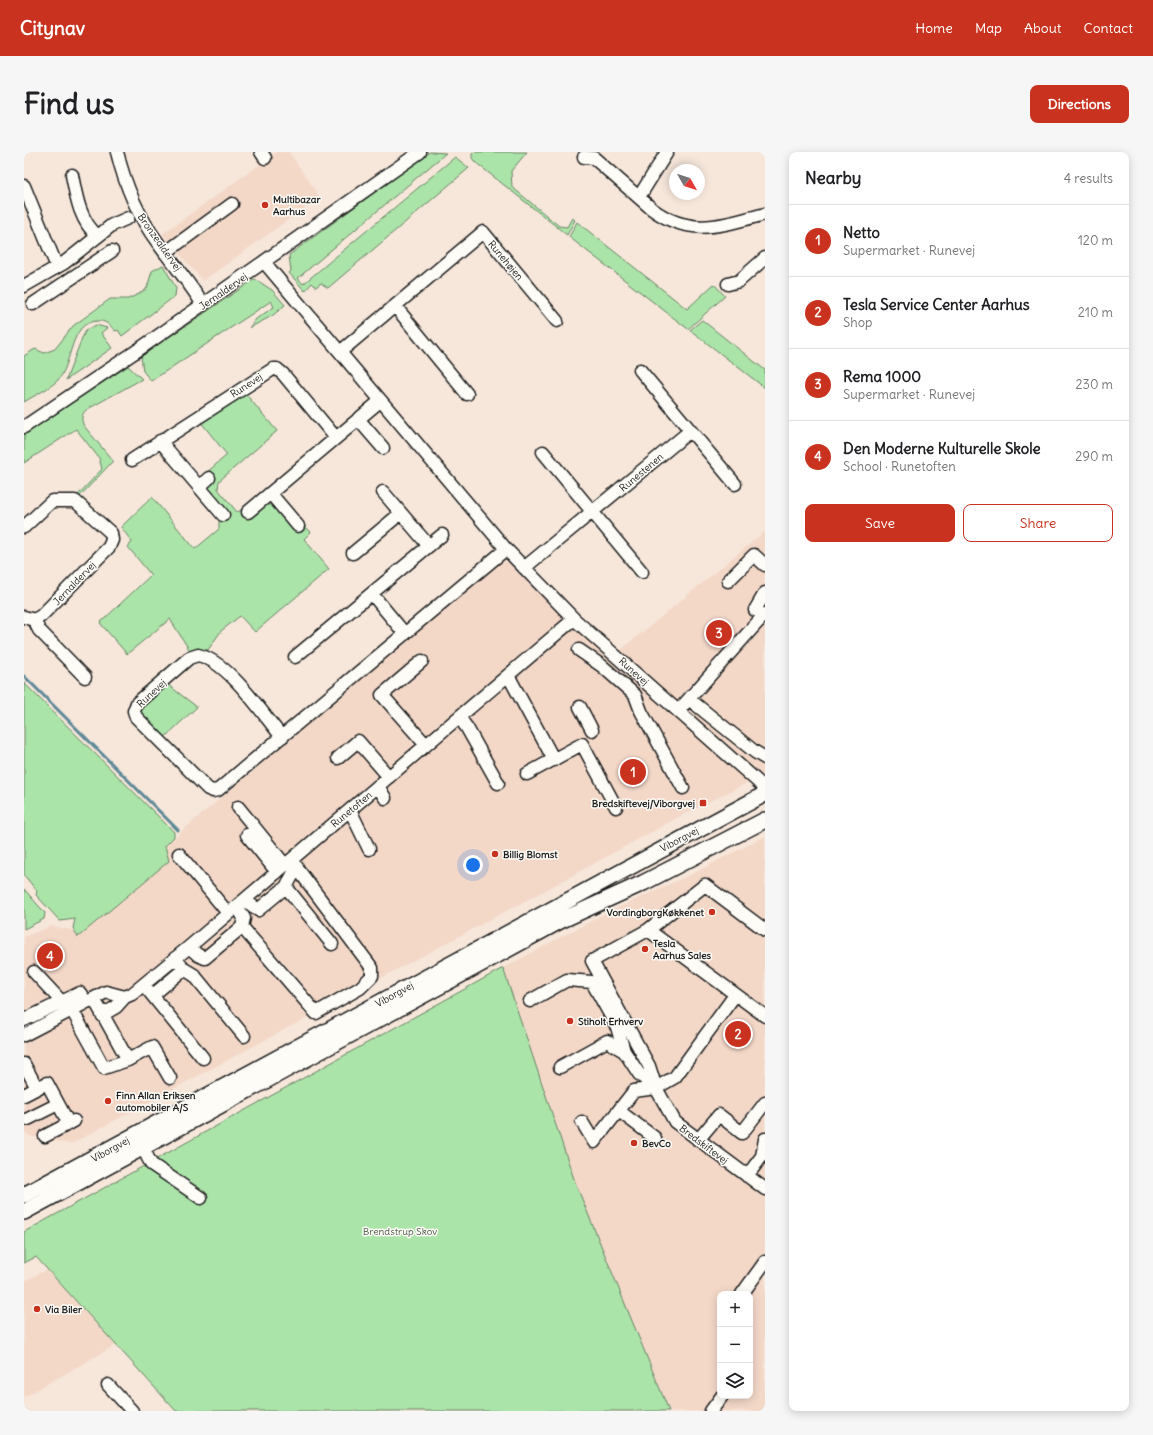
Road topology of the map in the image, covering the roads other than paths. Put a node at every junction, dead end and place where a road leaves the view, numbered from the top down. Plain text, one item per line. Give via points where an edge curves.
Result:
1 (117, 152) edge
2 (420, 152) edge
3 (667, 152) edge
4 (584, 157) dead end
5 (72, 175) dead end
6 (24, 186) edge
7 (639, 197) junction
8 (232, 204) dead end
9 (765, 214) edge
10 (128, 218) dead end
11 (98, 236) junction
12 (112, 251) dead end
13 (165, 253) junction
14 (765, 258) edge
15 (264, 262) junction
16 (61, 265) junction
17 (73, 278) junction
18 (728, 284) dead end
19 (24, 286) edge
20 (34, 304) dead end
21 (203, 305) junction
22 (394, 306) junction
23 (557, 321) dead end
24 (340, 352) junction
25 (640, 370) dead end
26 (467, 394) dead end
27 (380, 401) junction
28 (358, 419) junction
29 (24, 427) edge
30 (690, 431) junction
31 (336, 438) junction
32 (160, 441) junction
33 (383, 448) dead end
34 (543, 452) dead end
35 (132, 460) dead end
36 (209, 478) dead end
37 (735, 484) dead end
38 (199, 487) junction
39 (383, 492) dead end
40 (271, 494) junction
41 (248, 512) dead end
42 (401, 513) junction
43 (592, 513) junction
44 (223, 515) dead end
45 (298, 526) dead end
46 (24, 527) edge
47 (442, 535) dead end
48 (429, 546) junction
49 (506, 550) junction
50 (353, 554) dead end
51 (765, 566) edge
52 (524, 568) junction
53 (642, 572) dead end
54 (728, 581) dead end
55 (372, 594) junction
56 (765, 594) edge
57 (760, 612) edge
58 (29, 619) edge
59 (574, 619) junction
60 (405, 634) junction
61 (579, 650) dead end
62 (295, 657) dead end
63 (422, 662) dead end
64 (508, 675) junction
65 (85, 677) dead end
66 (657, 691) junction
67 (689, 699) junction
68 (638, 704) junction
69 (580, 707) dead end
70 (679, 710) junction
71 (458, 717) junction
72 (592, 730) dead end
73 (282, 736) junction
74 (426, 745) junction
75 (338, 758) dead end
76 (765, 758) edge
77 (554, 760) junction
78 (527, 774) dead end
79 (389, 777) junction
80 (498, 783) dead end
81 (378, 786) junction
82 (683, 788) dead end
83 (765, 788) edge
84 (765, 794) edge
85 (385, 798) dead end
86 (238, 807) dead end
87 (616, 807) dead end
88 (350, 810) junction
89 (765, 820) edge
90 (247, 835) dead end
91 (369, 848) dead end
92 (179, 854) dead end
93 (288, 866) junction
94 (286, 887) junction
95 (237, 906) junction
96 (242, 927) junction
97 (648, 930) junction
98 (765, 930) edge
99 (332, 944) dead end
100 (189, 947) junction
101 (175, 958) junction
102 (184, 969) junction
103 (34, 972) dead end
104 (144, 985) junction
105 (153, 995) junction
106 (735, 995) junction
107 (125, 997) junction
108 (90, 1001) junction
109 (530, 1001) dead end
110 (62, 1002) junction
111 (72, 1010) junction
112 (102, 1015) junction
113 (765, 1016) edge
114 (24, 1020) edge
115 (24, 1035) edge
116 (244, 1036) dead end
117 (624, 1051) junction
118 (203, 1058) dead end
119 (128, 1060) junction
120 (560, 1067) dead end
121 (25, 1068) edge
122 (170, 1078) dead end
123 (37, 1088) junction
124 (656, 1088) junction
125 (24, 1095) edge
126 (765, 1103) edge
127 (58, 1104) junction
128 (619, 1111) junction
129 (28, 1119) dead end
130 (582, 1122) dead end
131 (45, 1136) dead end
132 (655, 1138) dead end
133 (765, 1139) edge
134 (698, 1140) junction
135 (143, 1148) junction
136 (747, 1176) junction
137 (765, 1189) edge
138 (24, 1196) edge
139 (201, 1198) dead end
140 (24, 1212) edge
141 (765, 1262) edge
142 (744, 1291) edge
143 (108, 1385) dead end
144 (720, 1399) edge
145 (132, 1411) edge
146 (711, 1411) edge

1 - 13 street, Bronzealdervej via 122,173 139,215
2 - 15 street, Jernaldervej
3 - 7 street
4 - 7 street via 594,158
5 - 11 street via 77,200 89,228
6 - 16 street
7 - 9 street via 663,217 691,227 709,227
8 - 13 street
10 - 11 street, Bronzealdervej via 112,225
11 - 16 street, Bronzealdervej
12 - 17 street
13 - 21 street, Bronzealdervej
14 - 18 street via 739,281
15 - 21 street, Jernaldervej
15 - 24 street, Runevej
16 - 17 street
16 - 19 street, Bronzealdervej
17 - 20 street
21 - 29 street, Jernaldervej
22 - 23 street, Runehøjen via 483,232
22 - 24 street, Runehøjen
22 - 26 street
24 - 27 street, Runevej
25 - 30 street
27 - 28 street
27 - 49 street, Runevej
28 - 31 street
28 - 33 street
30 - 37 street
30 - 43 street, Runestenen
31 - 32 street, Runevej via 284,374 273,369
31 - 40 street
32 - 35 street, Runevej
32 - 38 street
34 - 43 street
36 - 38 street
38 - 44 street
39 - 42 street
40 - 41 street
40 - 45 street
42 - 48 street
42 - 50 street
43 - 52 street, Runestenen
43 - 53 street
46 - 58 street, Jernaldervej via 52,500 75,501 111,533 112,537 109,547 42,616
47 - 48 street
48 - 55 street
49 - 52 street, Runevej
49 - 60 street, Runevej
51 - 54 street via 754,555
52 - 59 street, Runevej
55 - 60 street
55 - 62 street
56 - 57 street
57 - 67 street
58 - 65 street, Jernaldervej
59 - 64 street, Runetoften
59 - 66 street, Runevej
60 - 73 street, Runevej
61 - 68 street via 623,684 635,695
63 - 74 street via 382,695
64 - 71 street, Runetoften
64 - 77 street
66 - 68 street
66 - 70 street, Runevej
67 - 70 street
67 - 76 street via 754,752
68 - 82 street
69 - 72 street
70 - 83 street, Runevej
71 - 74 street, Runetoften
71 - 80 street
73 - 73 street, Runevej via 213,792 136,717 134,711 137,703 189,658 198,655 210,658 223,667
74 - 79 street, Runetoften
75 - 79 street via 358,741
77 - 78 street
77 - 87 street via 582,744
79 - 81 street, Runetoften
81 - 85 street
81 - 88 street, Runetoften
84 - 138 main road, Viborgvej
86 - 93 street
88 - 91 street
88 - 93 street, Runetoften
89 - 135 main road, Viborgvej via 643,883 560,921
90 - 93 street
92 - 95 street
93 - 94 street
93 - 95 street, Runetoften
93 - 96 street via 372,968 372,976 360,988 316,1013
94 - 95 street via 258,910
94 - 99 street
95 - 96 street via 244,918
95 - 100 street, Runetoften
96 - 100 street via 205,958
97 - 98 street via 705,885
97 - 106 street
97 - 124 street via 592,961 649,1066
100 - 101 street, Runetoften
101 - 102 street
101 - 104 street, Runetoften
102 - 105 street
102 - 116 street via 194,976
103 - 110 street
104 - 105 street
104 - 107 street, Runetoften
105 - 118 street
106 - 113 street
106 - 124 street via 675,1077
107 - 108 street via 106,992
107 - 112 street, Runetoften via 116,1007
108 - 110 street via 80,993
108 - 111 street
108 - 112 street
109 - 117 street via 567,980 592,982 617,1027
110 - 114 street
111 - 115 street
111 - 119 street via 104,1068
112 - 119 street
117 - 120 street via 607,1042
117 - 124 street via 639,1074
119 - 122 street via 152,1048
121 - 123 street
123 - 125 street
123 - 127 street via 47,1083
124 - 128 street via 634,1091
124 - 134 street, Bredskiftevej via 675,1122
126 - 134 street via 742,1133 719,1115
127 - 129 street
127 - 131 street via 72,1122
128 - 130 street via 594,1142
128 - 132 street
133 - 136 street via 762,1156
134 - 136 street, Bredskiftevej
135 - 139 street via 151,1164
135 - 140 main road, Viborgvej
136 - 137 street, Bredskiftevej
141 - 142 street
143 - 145 street
144 - 146 street

